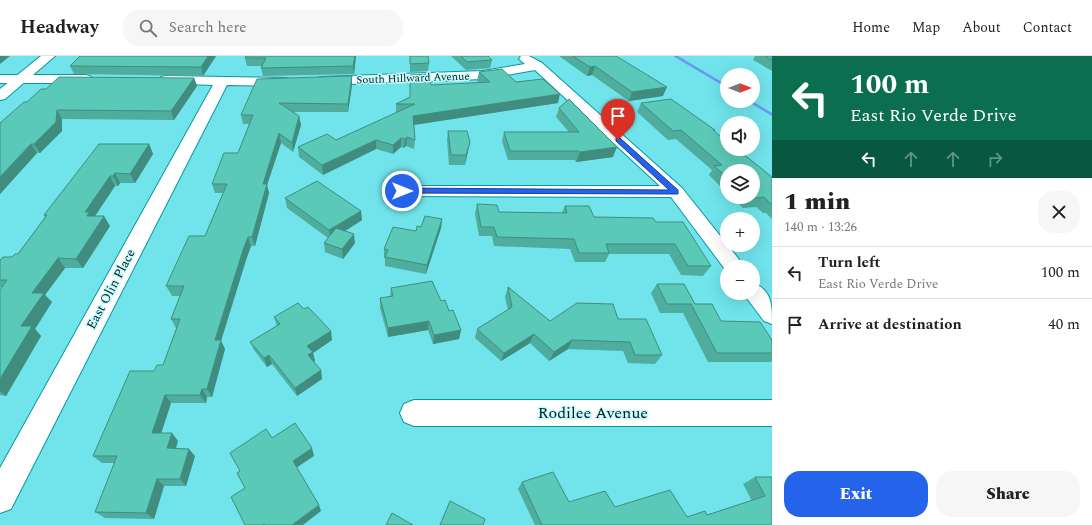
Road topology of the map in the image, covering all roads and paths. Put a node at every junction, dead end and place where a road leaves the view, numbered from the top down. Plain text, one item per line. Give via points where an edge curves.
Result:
1 (49, 56) edge
2 (521, 56) edge
3 (538, 66) junction
4 (20, 78) junction
5 (0, 79) edge
6 (98, 80) edge
7 (152, 80) edge
8 (222, 81) junction
9 (296, 81) edge
10 (312, 81) edge
11 (0, 96) edge
12 (402, 191) dead end
13 (676, 192) junction
14 (729, 260) edge
15 (760, 300) edge
16 (772, 315) edge
17 (414, 413) dead end
18 (772, 413) edge
19 (0, 498) edge

1 - 4 street
2 - 3 street
3 - 10 street, South Hillward Avenue via 483,75
3 - 13 street
4 - 5 street
4 - 6 street
4 - 11 street
7 - 8 street
8 - 9 street
8 - 19 street, East Olin Place
12 - 13 street
13 - 14 street
15 - 16 street
17 - 18 street, Rodilee Avenue

